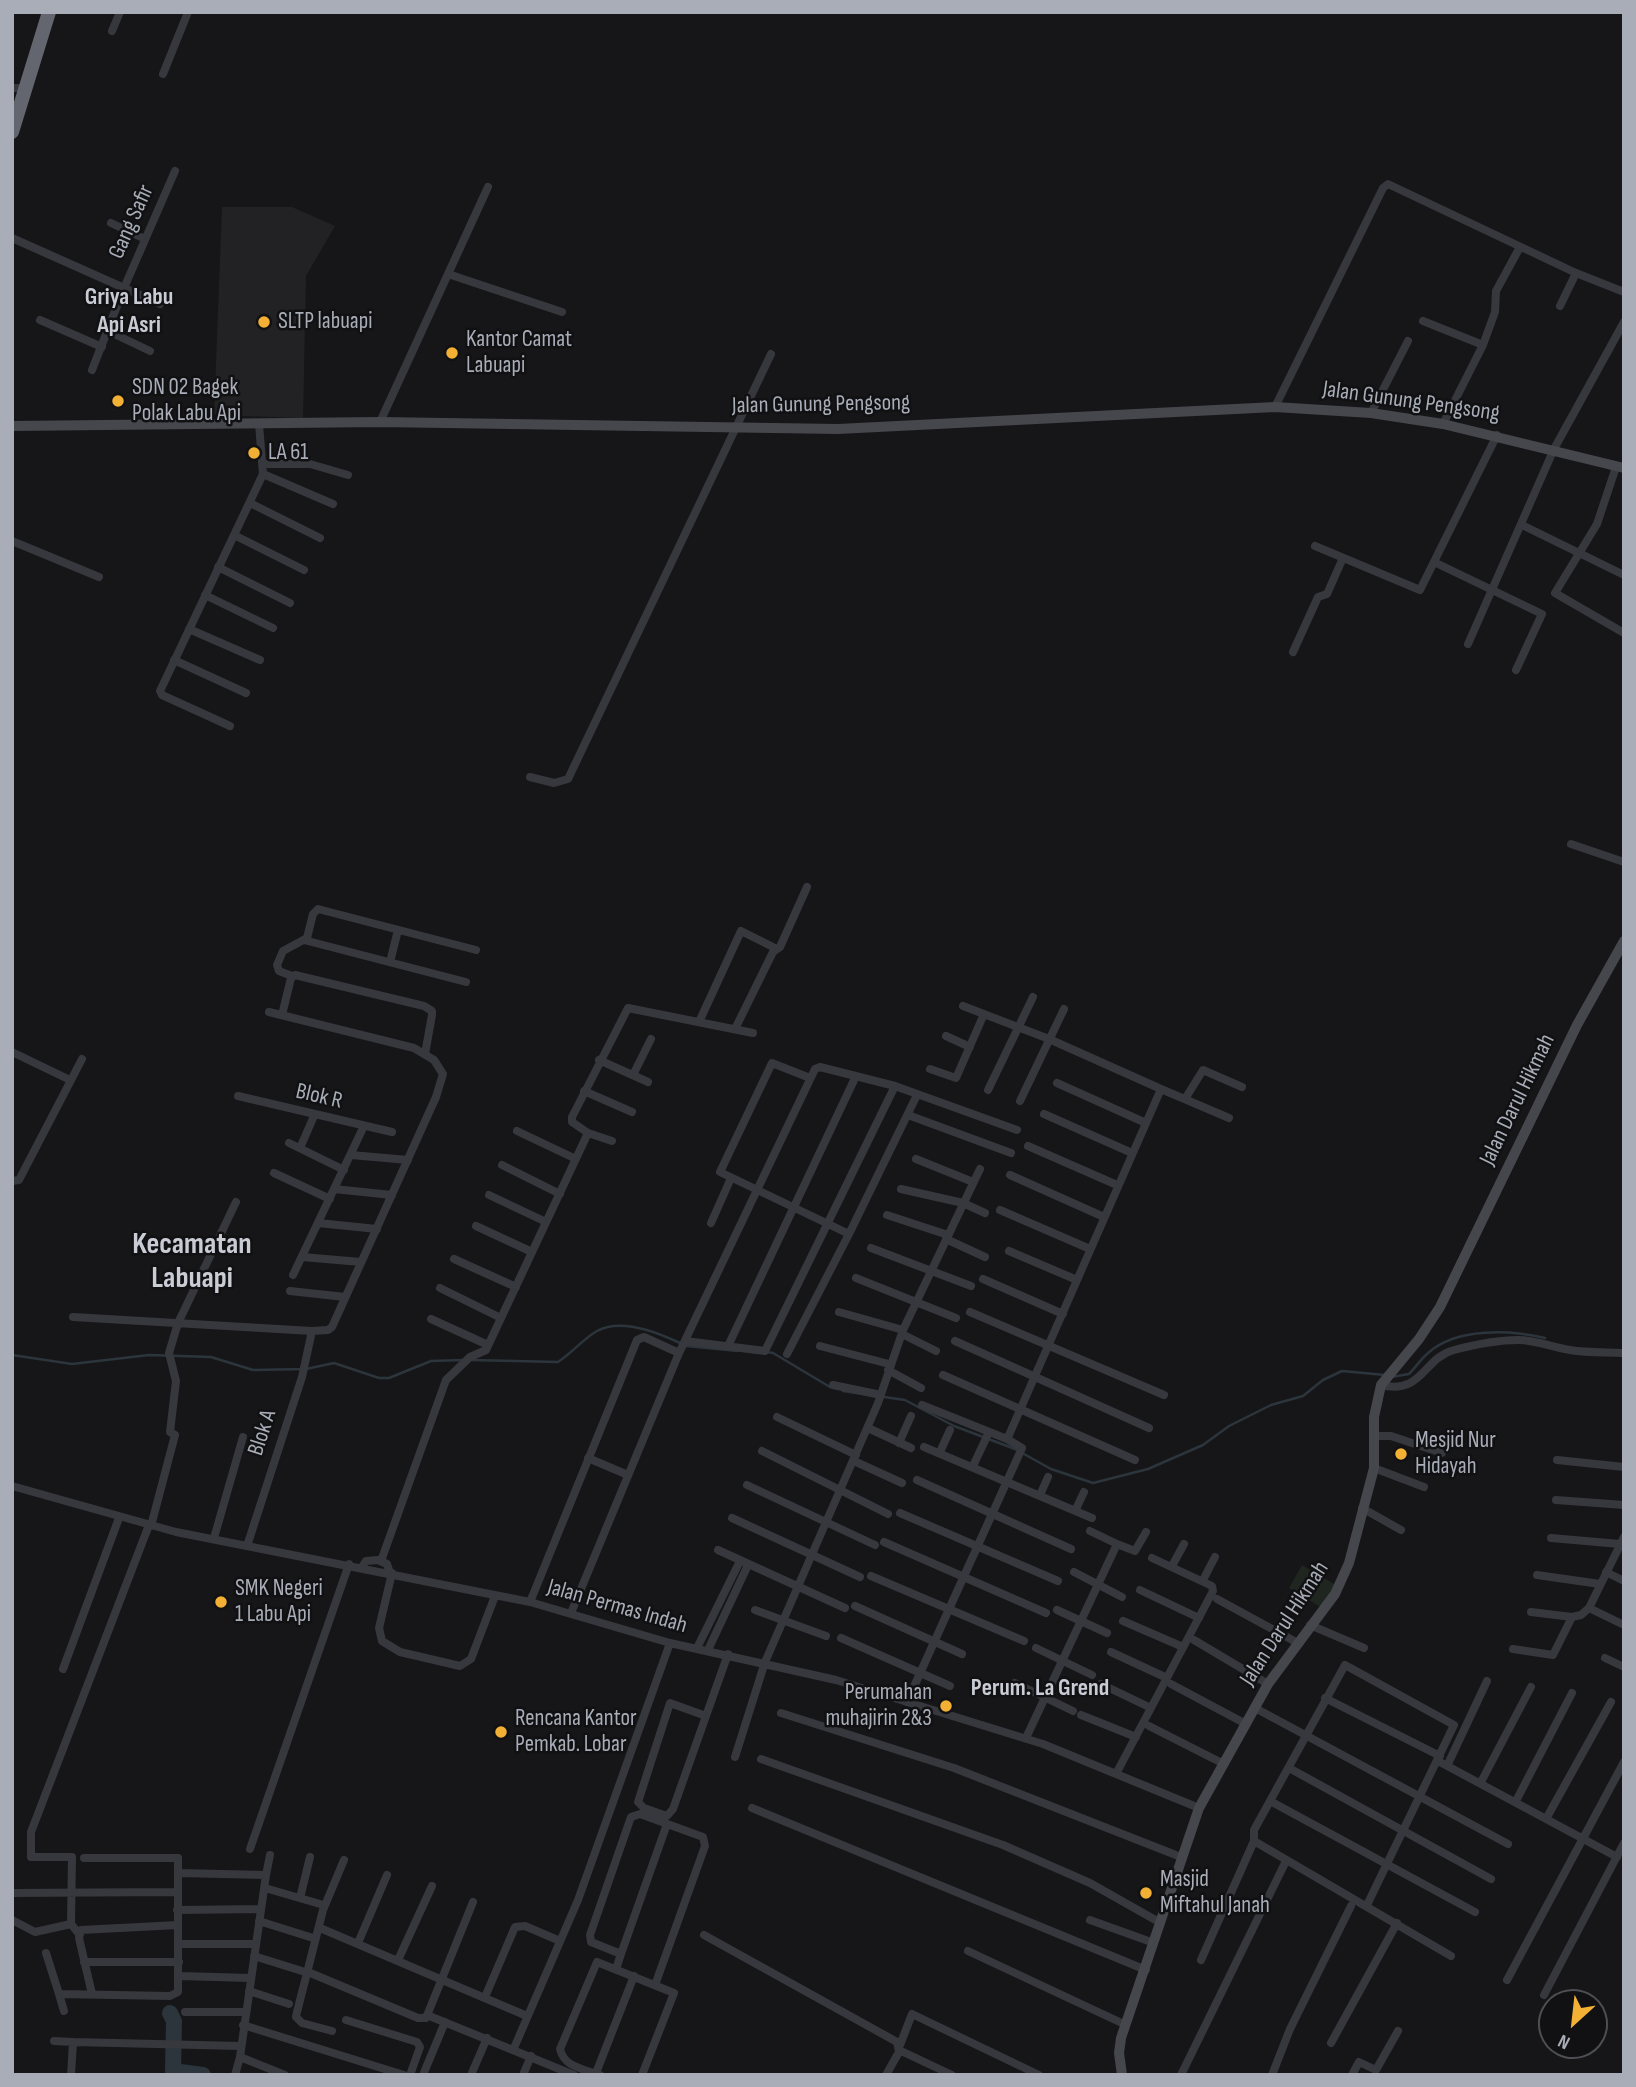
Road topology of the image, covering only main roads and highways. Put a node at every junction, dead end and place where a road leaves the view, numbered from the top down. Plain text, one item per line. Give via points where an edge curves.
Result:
1 (49, 12) edge
2 (19, 88) edge
3 (12, 132) edge

1 - 2 highway
2 - 3 highway

